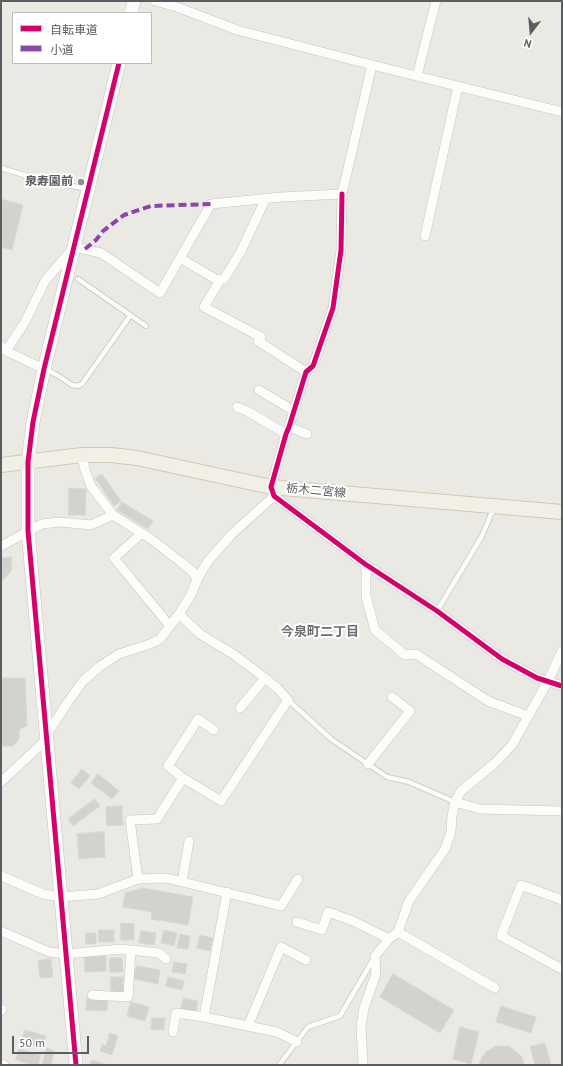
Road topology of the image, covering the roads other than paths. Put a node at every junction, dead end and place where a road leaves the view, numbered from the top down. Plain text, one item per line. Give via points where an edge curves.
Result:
1 (134, 1) edge
2 (156, 1) edge
3 (436, 1) edge
4 (132, 12) edge
5 (119, 64) edge
6 (372, 65) junction
7 (417, 76) junction
8 (458, 86) junction
9 (562, 112) edge
10 (1, 168) edge
11 (88, 190) junction
12 (342, 194) junction
13 (266, 198) junction
14 (425, 236) dead end
15 (74, 247) junction
16 (180, 258) junction
17 (78, 279) dead end
18 (220, 280) junction
19 (130, 316) junction
20 (146, 326) dead end
21 (4, 349) edge
22 (44, 369) junction
23 (306, 372) junction
24 (258, 390) dead end
25 (237, 407) dead end
26 (294, 410) junction
27 (288, 430) junction
28 (307, 434) dead end
29 (82, 455) junction
30 (28, 462) junction
31 (1, 465) edge
32 (272, 491) junction
33 (494, 506) junction
34 (562, 512) edge
35 (113, 515) junction
36 (28, 531) junction
37 (142, 533) junction
38 (1, 546) edge
39 (366, 565) junction
40 (197, 580) junction
41 (437, 611) junction
42 (179, 614) junction
43 (170, 626) junction
44 (562, 651) edge
45 (265, 678) junction
46 (548, 682) junction
47 (562, 686) edge
48 (392, 697) dead end
49 (288, 700) junction
50 (240, 708) dead end
51 (528, 716) junction
52 (214, 730) dead end
53 (47, 737) junction
54 (368, 764) junction
55 (183, 778) junction
56 (1, 782) edge
57 (455, 802) junction
58 (562, 812) edge
59 (189, 841) dead end
60 (1, 876) edge
61 (298, 878) dead end
62 (138, 879) junction
63 (182, 882) junction
64 (227, 892) junction
65 (60, 897) junction
66 (562, 900) edge
67 (297, 922) dead end
68 (1, 931) edge
69 (398, 932) junction
70 (389, 939) junction
71 (131, 950) junction
72 (66, 954) junction
73 (375, 956) junction
74 (166, 959) dead end
75 (306, 960) dead end
76 (562, 969) edge
77 (495, 988) dead end
78 (92, 995) dead end
79 (204, 1017) junction
80 (248, 1026) junction
81 (173, 1032) dead end
82 (297, 1042) junction
83 (76, 1065) edge
84 (279, 1065) edge
85 (362, 1065) edge

1 - 4 street
2 - 6 street via 237,30
3 - 7 street
5 - 11 street
6 - 7 street
6 - 12 street
7 - 8 street
8 - 9 street
8 - 14 street
10 - 11 lane
11 - 15 street
12 - 13 street
12 - 23 street via 341,250 333,308 313,366
13 - 16 street via 211,204
13 - 18 street via 240,253 224,280
15 - 16 street via 101,253 160,293
15 - 21 street via 45,281 25,322
15 - 22 street
16 - 18 street
17 - 19 lane
18 - 23 street via 204,307 261,337 258,341
19 - 20 lane
19 - 22 lane via 82,384 72,386
21 - 22 street
22 - 30 street
23 - 26 street
24 - 26 street
25 - 27 street
26 - 27 street
27 - 28 street
27 - 32 street
29 - 30 main road, 栃木二宮線
29 - 32 main road, 栃木二宮線 via 138,458
29 - 35 street via 91,486
30 - 31 main road, 栃木二宮線
30 - 36 street
32 - 33 main road, 栃木二宮線
32 - 39 street
32 - 40 street via 208,561
33 - 34 main road, 栃木二宮線
33 - 41 lane via 482,536
35 - 36 street via 91,525 53,522
35 - 37 street
36 - 38 street
36 - 53 street
37 - 40 street via 193,572
37 - 43 street via 114,558
39 - 41 street
39 - 51 street via 366,596 375,630 405,655 416,654 488,701
40 - 42 street
41 - 46 street via 502,659
42 - 43 street
42 - 45 street via 200,634
43 - 53 street via 160,639 119,654 99,667 83,682 68,702
44 - 46 street
45 - 49 street
45 - 50 street
46 - 47 street
46 - 51 street
48 - 54 street via 410,711
49 - 54 lane via 331,739
49 - 55 street via 221,801
51 - 57 street via 512,745 494,764 461,791
52 - 55 street via 198,719 168,766
53 - 56 street
53 - 65 street
54 - 57 lane via 387,777 409,782
55 - 62 street via 157,818 130,820
57 - 58 street via 480,809
57 - 69 street via 451,832 445,849 409,901
59 - 63 street
60 - 65 street via 43,894
61 - 64 street via 281,906
62 - 63 street via 166,878
62 - 65 street via 98,894
63 - 64 street
64 - 79 street
65 - 72 street
66 - 76 street via 521,885 501,936
67 - 70 street via 322,930 328,912
68 - 72 street via 49,952
69 - 70 street
69 - 77 street
70 - 73 street
71 - 72 street
71 - 74 street via 159,953
71 - 78 street via 128,997
72 - 83 street
73 - 82 lane via 340,1016 308,1027
73 - 85 street via 376,974 364,1008 361,1027
75 - 80 street via 281,947
79 - 80 street
79 - 81 street via 176,1013
80 - 82 street via 277,1032
82 - 84 lane

